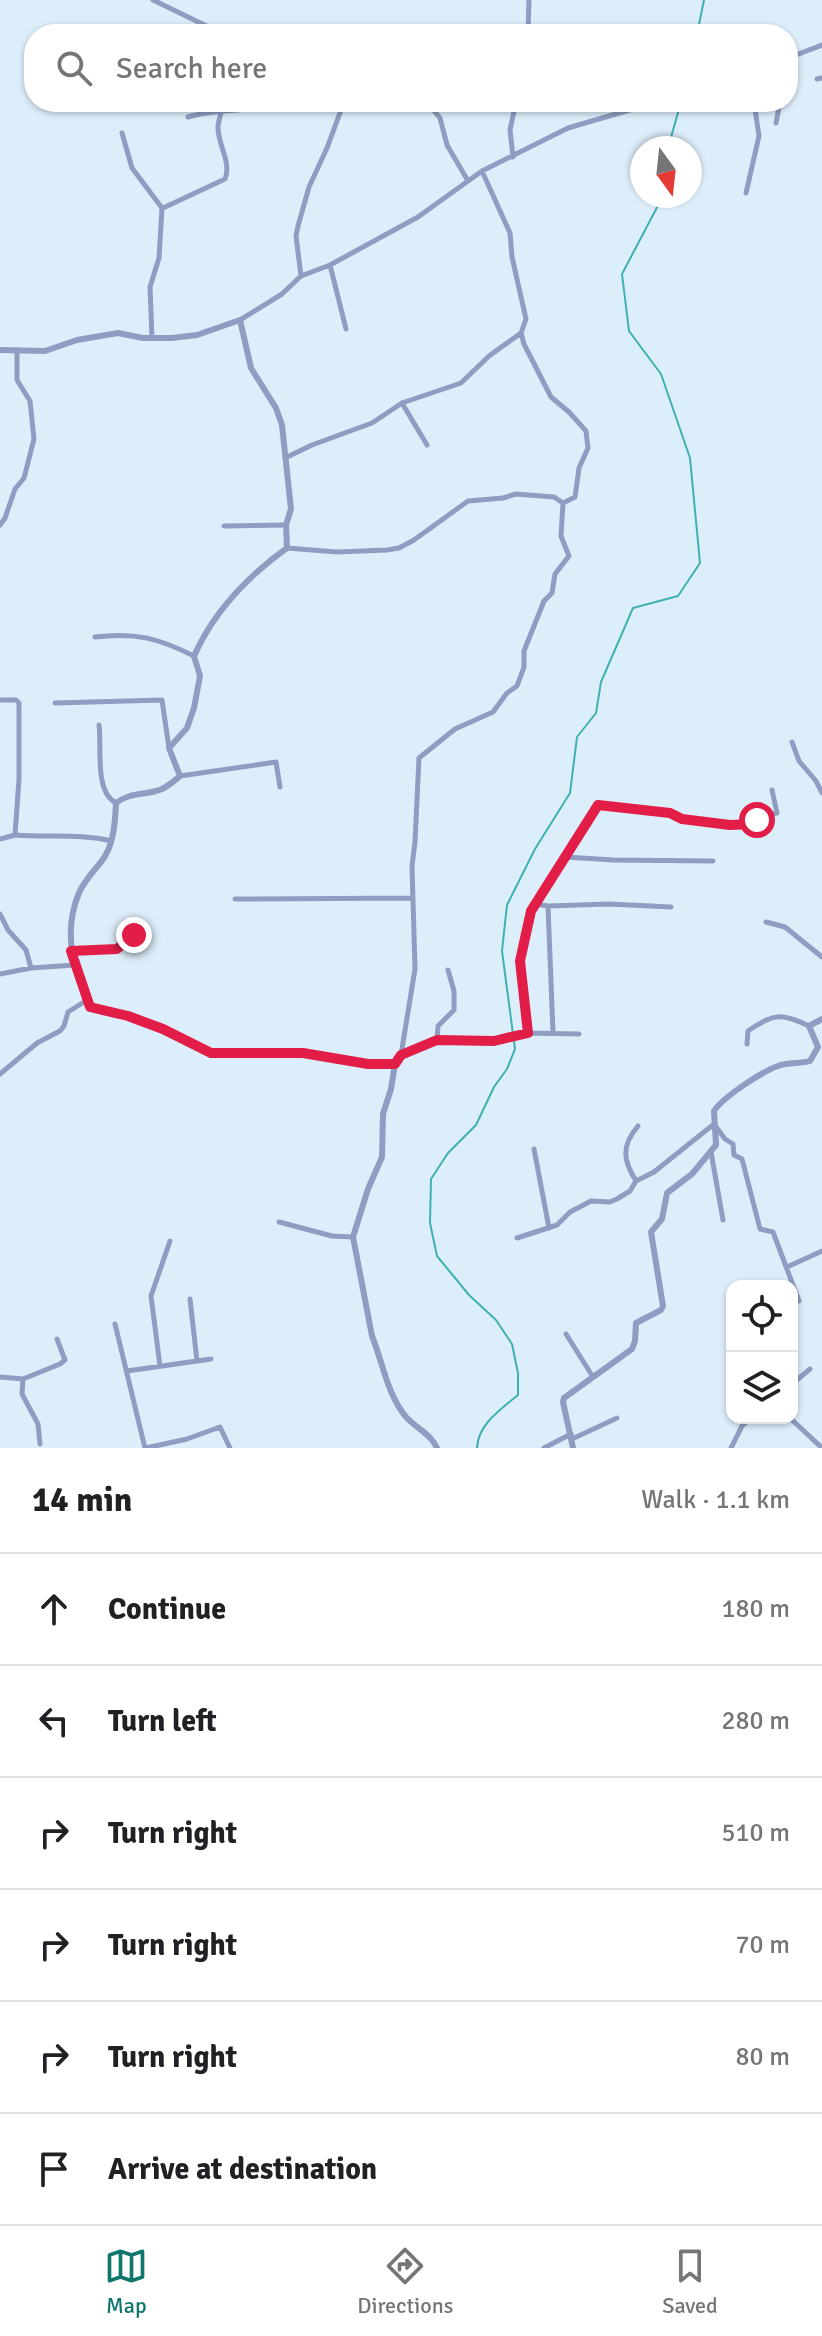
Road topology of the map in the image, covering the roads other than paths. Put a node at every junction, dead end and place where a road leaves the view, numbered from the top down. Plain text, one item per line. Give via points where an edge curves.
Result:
1 (153, 0) edge
2 (529, 0) edge
3 (202, 24) edge
4 (528, 24) edge
5 (822, 45) edge
6 (798, 54) edge
7 (207, 112) edge
8 (221, 112) edge
9 (340, 112) edge
10 (435, 112) edge
11 (514, 112) edge
12 (623, 112) edge
13 (755, 112) edge
14 (778, 112) edge
15 (188, 117) dead end
16 (776, 123) dead end
17 (122, 133) dead end
18 (513, 157) junction
19 (482, 171) junction
20 (468, 181) junction
21 (746, 193) dead end
22 (162, 208) junction
23 (330, 265) junction
24 (301, 276) junction
25 (240, 320) junction
26 (346, 329) dead end
27 (521, 333) junction
28 (152, 338) junction
29 (17, 349) junction
30 (0, 350) edge
31 (402, 403) junction
32 (427, 445) dead end
33 (285, 458) junction
34 (563, 503) junction
35 (3, 517) edge
36 (0, 525) edge
37 (286, 525) junction
38 (224, 526) dead end
39 (287, 548) junction
40 (95, 637) dead end
41 (194, 656) junction
42 (0, 700) edge
43 (55, 703) dead end
44 (99, 725) dead end
45 (792, 742) dead end
46 (169, 748) junction
47 (180, 776) junction
48 (280, 787) dead end
49 (772, 790) dead end
50 (822, 793) edge
51 (116, 803) junction
52 (15, 835) junction
53 (0, 839) edge
54 (111, 841) junction
55 (565, 856) junction
56 (713, 861) dead end
57 (413, 898) junction
58 (235, 899) dead end
59 (534, 904) junction
60 (548, 906) junction
61 (671, 907) dead end
62 (0, 914) edge
63 (766, 922) dead end
64 (148, 937) dead end
65 (71, 951) junction
66 (822, 957) edge
67 (75, 965) junction
68 (31, 968) junction
69 (448, 970) dead end
70 (0, 974) edge
71 (87, 1000) junction
72 (822, 1019) edge
73 (809, 1026) junction
74 (553, 1032) junction
75 (528, 1033) junction
76 (579, 1034) dead end
77 (437, 1040) junction
78 (747, 1044) dead end
79 (401, 1055) junction
80 (395, 1064) junction
81 (0, 1074) edge
82 (714, 1124) junction
83 (638, 1126) dead end
84 (534, 1149) dead end
85 (711, 1151) junction
86 (636, 1181) junction
87 (723, 1220) dead end
88 (279, 1222) dead end
89 (549, 1228) junction
90 (353, 1237) junction
91 (517, 1238) dead end
92 (170, 1241) dead end
93 (822, 1251) edge
94 (787, 1267) junction
95 (190, 1299) dead end
96 (799, 1301) dead end
97 (115, 1324) dead end
98 (566, 1334) dead end
99 (57, 1339) dead end
100 (211, 1359) dead end
101 (197, 1361) junction
102 (160, 1366) junction
103 (810, 1369) dead end
104 (127, 1371) junction
105 (0, 1377) edge
106 (593, 1377) junction
107 (23, 1379) junction
108 (798, 1379) edge
109 (617, 1418) dead end
110 (744, 1424) edge
111 (796, 1424) edge
112 (572, 1437) junction
113 (40, 1444) dead end
114 (146, 1448) edge
115 (230, 1448) edge
116 (437, 1448) edge
117 (544, 1448) edge
118 (573, 1448) edge
119 (731, 1448) edge
120 (822, 1448) edge

1 - 3 street
2 - 4 street
5 - 6 street
7 - 15 street
8 - 22 street via 218,128 228,176
9 - 24 street via 298,226
10 - 20 street
11 - 18 street
12 - 18 street via 568,128
13 - 21 street via 759,136
14 - 16 street
17 - 22 street via 132,168
18 - 19 street
19 - 20 street
19 - 27 street via 510,233 526,319
20 - 23 street via 408,223
22 - 28 street via 159,258 150,287
23 - 24 street
23 - 26 street
24 - 25 street
25 - 28 street via 197,335
25 - 33 street via 251,368 280,418
27 - 31 street via 461,383
27 - 34 street via 551,397 582,425 588,440 575,497
28 - 29 street via 118,333 45,351
29 - 30 street
29 - 35 street via 17,380 30,401 34,439 24,478
31 - 32 street
31 - 33 street via 372,423
33 - 37 street via 291,509
34 - 39 street via 554,497 516,494 468,501 414,540 387,550
34 - 57 street via 561,536 569,556 555,574 552,593 524,651 517,686 493,712 455,729 419,758
35 - 36 street
37 - 38 street
37 - 39 street
39 - 41 street via 223,607
40 - 41 street via 139,635
41 - 46 street via 200,676 194,708 187,728
42 - 52 street via 19,703
43 - 46 street via 162,700
44 - 51 street via 101,775 107,796
45 - 50 street
46 - 47 street
47 - 48 street via 276,762
47 - 51 street via 165,788
49 - 55 street via 777,813 752,824 598,805
51 - 54 street
52 - 53 street
52 - 54 street
54 - 65 street via 79,892 69,926
55 - 56 street
55 - 59 street
57 - 58 street
57 - 79 street via 415,969
59 - 60 street
59 - 75 street via 520,961
60 - 61 street
60 - 74 street
62 - 68 street via 24,946
63 - 66 street via 785,927
64 - 65 street via 134,935 117,949
65 - 67 street
67 - 68 street
67 - 71 street
68 - 70 street
69 - 77 street via 454,1010 438,1026
71 - 80 street via 93,1009 139,1020 211,1053 303,1053
71 - 81 street via 68,1012 60,1031
72 - 73 street
73 - 78 street via 776,1015 748,1031
73 - 82 street via 818,1047 810,1061 779,1065 739,1089 717,1106
74 - 75 street
74 - 76 street
75 - 77 street via 494,1041
77 - 79 street
79 - 80 street
80 - 90 street via 383,1114 382,1157
82 - 85 street via 717,1141
82 - 86 street
82 - 94 street via 742,1159 760,1229 773,1232
83 - 86 street via 624,1152
84 - 89 street
85 - 87 street
85 - 106 street via 667,1193 662,1219 651,1232 661,1310 636,1323 632,1349
86 - 89 street via 617,1199 591,1201
88 - 90 street
89 - 91 street
90 - 116 street via 382,1370 406,1417 429,1434
92 - 102 street via 151,1296
93 - 94 street
94 - 96 street
95 - 101 street
97 - 104 street
98 - 106 street
99 - 107 street via 65,1360
100 - 101 street
101 - 102 street
102 - 104 street
103 - 108 street
104 - 114 street
105 - 107 street
106 - 112 street via 564,1398
107 - 113 street via 22,1394 38,1424
109 - 112 street
110 - 119 street
111 - 120 street
112 - 117 street
112 - 118 street
114 - 115 street via 220,1427

